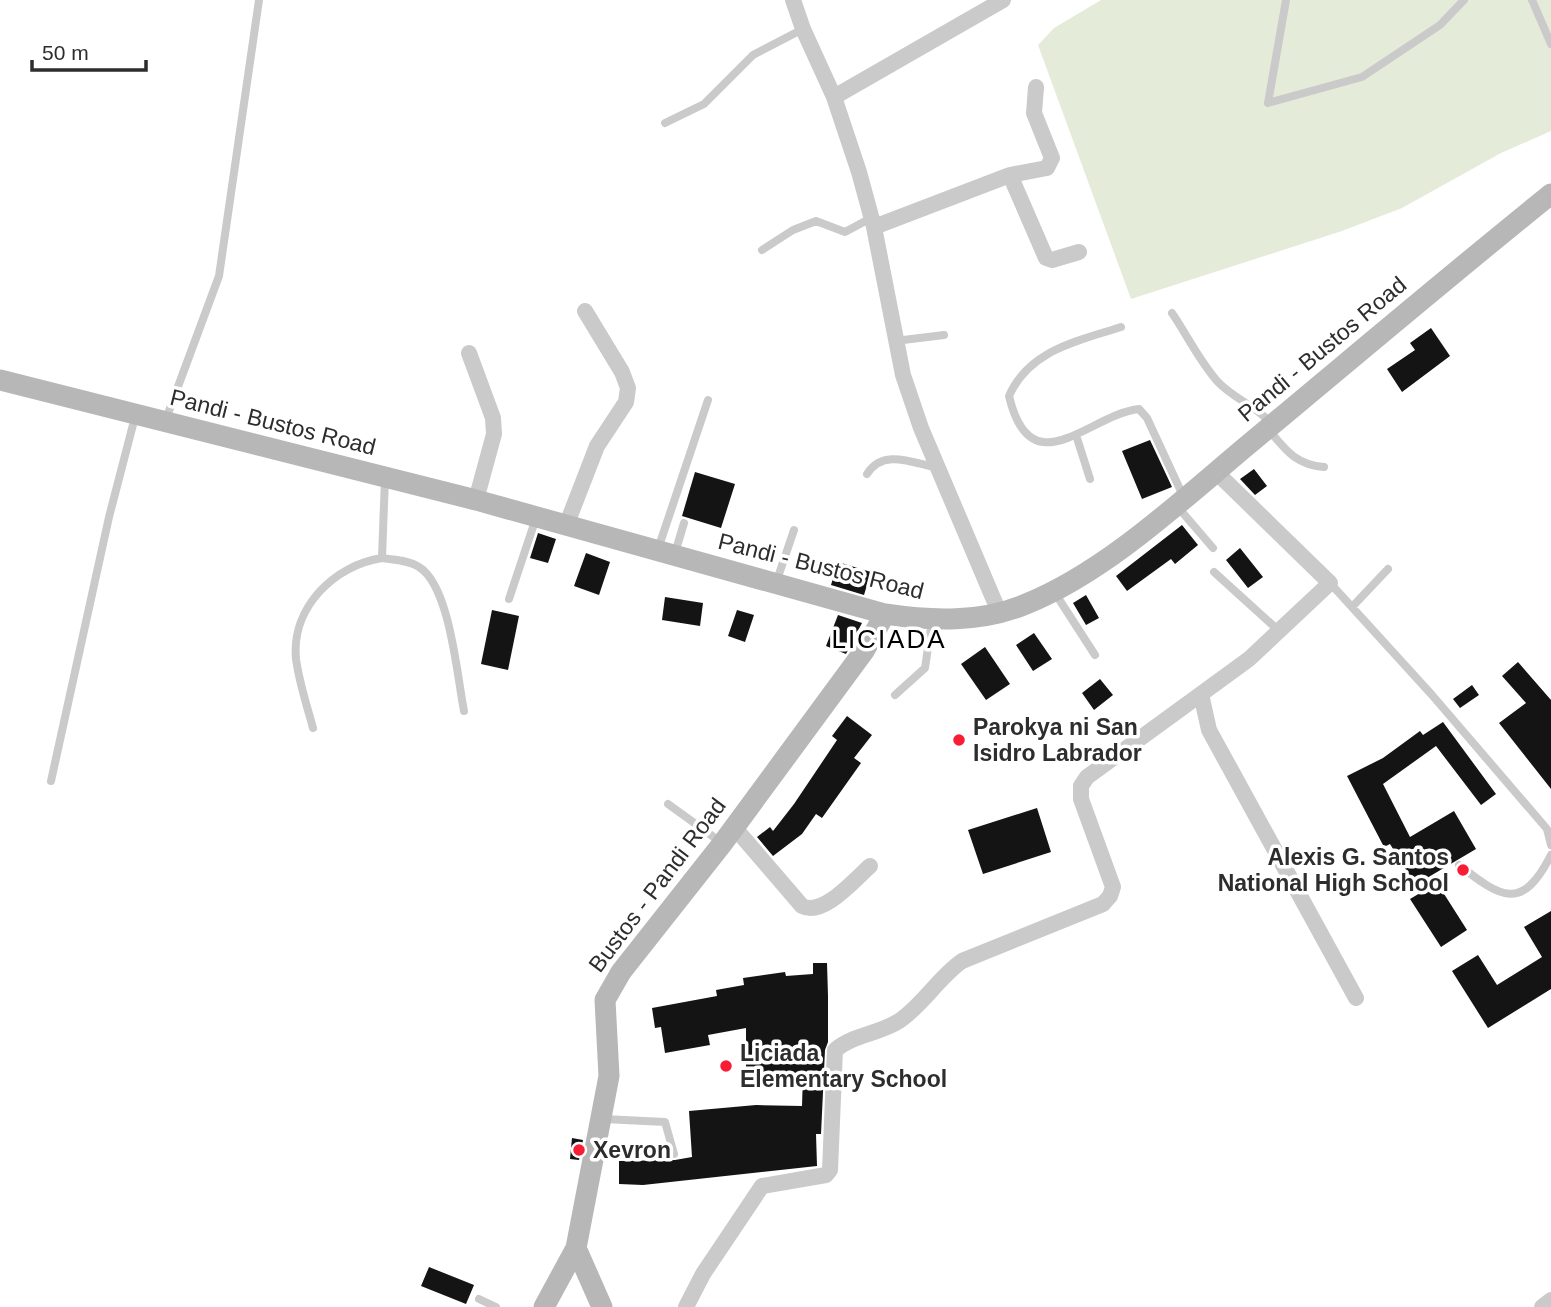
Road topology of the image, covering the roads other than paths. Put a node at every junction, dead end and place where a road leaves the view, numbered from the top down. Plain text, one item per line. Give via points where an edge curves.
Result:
1 (259, 0) edge
2 (793, 0) edge
3 (1003, 0) edge
4 (1286, 0) edge
5 (1464, 0) edge
6 (1532, 0) edge
7 (803, 29) junction
8 (1551, 44) edge
9 (1037, 86) dead end
10 (834, 97) junction
11 (665, 123) dead end
12 (1010, 175) junction
13 (1551, 194) edge
14 (873, 222) junction
15 (762, 250) dead end
16 (1079, 252) dead end
17 (585, 311) dead end
18 (1172, 313) dead end
19 (1121, 327) dead end
20 (944, 335) dead end
21 (894, 341) junction
22 (469, 353) dead end
23 (0, 380) edge
24 (708, 400) dead end
25 (136, 414) junction
26 (165, 422) junction
27 (1270, 427) junction
28 (1076, 435) junction
29 (1324, 467) dead end
30 (938, 468) junction
31 (1216, 472) junction
32 (867, 474) dead end
33 (385, 478) junction
34 (1090, 479) dead end
35 (476, 500) junction
36 (1180, 501) junction
37 (536, 517) junction
38 (684, 523) dead end
39 (566, 526) junction
40 (794, 530) dead end
41 (1213, 548) dead end
42 (666, 554) junction
43 (382, 558) junction
44 (1388, 569) dead end
45 (1214, 572) dead end
46 (1330, 583) junction
47 (775, 584) junction
48 (1053, 590) junction
49 (509, 598) dead end
50 (1352, 607) junction
51 (999, 612) junction
52 (885, 614) junction
53 (932, 621) junction
54 (1278, 630) junction
55 (1095, 654) dead end
56 (1201, 694) junction
57 (895, 695) dead end
58 (464, 710) dead end
59 (313, 728) dead end
60 (51, 781) dead end
61 (668, 804) dead end
62 (728, 836) junction
63 (1551, 845) edge
64 (1551, 855) edge
65 (1459, 865) dead end
66 (870, 866) dead end
67 (1356, 998) dead end
68 (604, 1119) junction
69 (674, 1154) dead end
70 (576, 1248) junction
71 (479, 1299) dead end
72 (1551, 1300) edge
73 (496, 1307) edge
74 (544, 1307) edge
75 (602, 1307) edge
76 (686, 1307) edge
77 (1542, 1307) edge

1 - 26 lane via 219,276
2 - 7 street
3 - 10 street
4 - 5 lane via 1268,103 1362,77 1440,26
6 - 8 lane
7 - 10 street
7 - 11 lane via 753,55 704,104
9 - 12 street via 1034,113 1051,163 1047,168
10 - 14 street
12 - 14 street
12 - 16 street via 1046,258
13 - 27 main road, Pandi - Bustos Road
14 - 15 lane via 845,232 816,221 807,223
14 - 21 street
17 - 39 street via 628,388 626,401 597,446
18 - 27 lane via 1217,382 1259,410
19 - 28 lane via 1043,355 1027,368 1009,396 1013,414 1038,441 1053,443
20 - 21 lane
21 - 30 street via 920,428
22 - 35 street via 493,418 494,435
23 - 25 main road, Pandi - Bustos Road
24 - 42 lane
25 - 26 main road, Pandi - Bustos Road
25 - 60 lane
26 - 33 main road, Pandi - Bustos Road
27 - 29 lane via 1293,458
27 - 31 main road, Pandi - Bustos Road
28 - 34 lane
28 - 36 lane via 1139,408
30 - 32 lane via 890,458 874,463
30 - 51 street
31 - 36 main road, Pandi - Bustos Road
31 - 46 street
33 - 35 main road, Pandi - Bustos Road
33 - 43 lane
35 - 37 main road, Pandi - Bustos Road
36 - 41 lane
36 - 48 main road, Pandi - Bustos Road via 1106,558
37 - 39 main road, Pandi - Bustos Road
37 - 49 lane
38 - 42 lane
39 - 42 main road, Pandi - Bustos Road
40 - 47 lane
42 - 47 main road, Pandi - Bustos Road
43 - 58 lane via 421,568 436,586
43 - 59 lane via 359,561 309,604 296,657
44 - 50 lane
45 - 54 lane
46 - 50 lane
46 - 54 street
47 - 52 main road, Pandi - Bustos Road
48 - 51 main road, Pandi - Bustos Road
48 - 55 lane
50 - 63 lane via 1547,829
51 - 53 main road, Pandi - Bustos Road
52 - 53 main road, Pandi - Bustos Road
52 - 62 main road, Bustos - Pandi Road via 864,651
53 - 57 lane via 925,668
54 - 56 street via 1249,659
56 - 67 street via 1209,730
56 - 76 street via 1081,786 1081,799 1113,887 1110,896 1102,904 962,961 942,975 901,1020 851,1038 835,1050 830,1170 825,1175 762,1186
61 - 62 lane
62 - 66 street via 809,910 826,903
62 - 68 main road, Bustos - Pandi Road via 621,972 606,1000 610,1076
64 - 65 lane via 1541,876 1518,893 1497,894
68 - 69 lane via 665,1122
68 - 70 main road, Bustos - Pandi Road
70 - 74 main road, Bustos - Pandi Road
70 - 75 main road
71 - 73 lane
72 - 77 street

